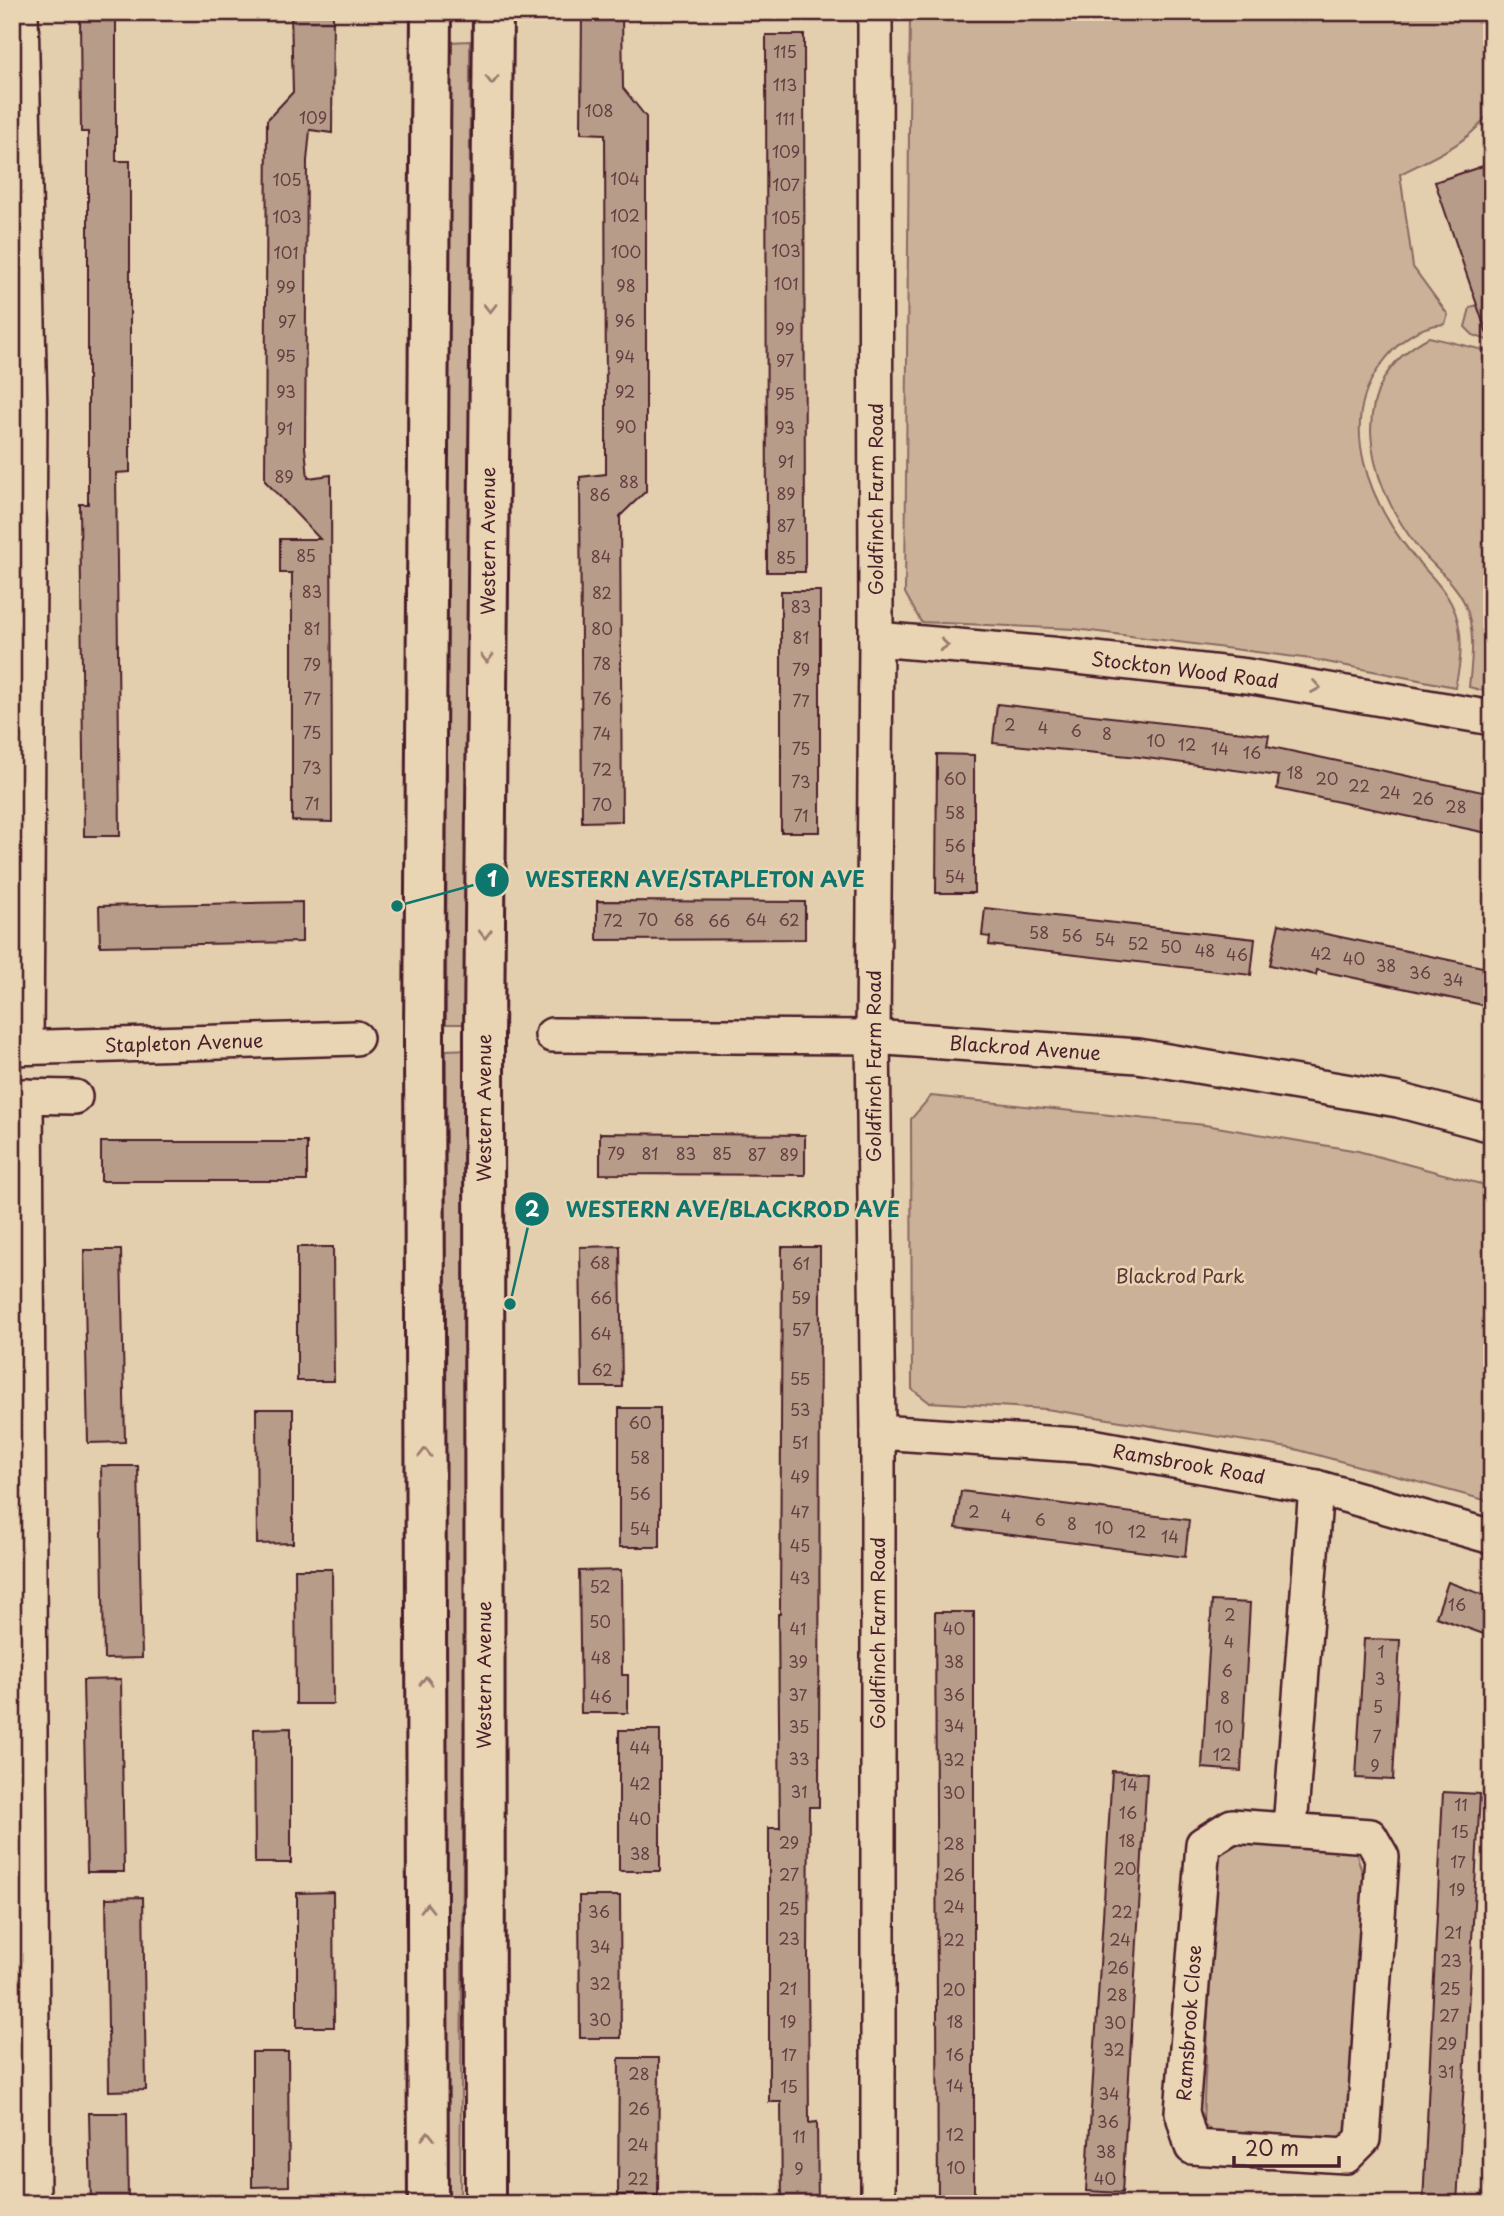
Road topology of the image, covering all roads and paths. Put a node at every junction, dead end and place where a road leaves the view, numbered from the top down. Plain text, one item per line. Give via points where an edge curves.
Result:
1 (21, 12) edge
2 (431, 12) edge
3 (493, 12) edge
4 (875, 12) edge
5 (876, 639) junction
6 (1492, 718) edge
7 (552, 1035) dead end
8 (873, 1037) junction
9 (356, 1038) dead end
10 (19, 1048) edge
11 (19, 1096) edge
12 (75, 1097) dead end
13 (1492, 1125) edge
14 (878, 1432) junction
15 (1316, 1487) junction
16 (1492, 1537) edge
17 (1290, 1828) junction
18 (33, 2204) edge
19 (428, 2204) edge
20 (485, 2204) edge
21 (878, 2204) edge

1 - 10 street via 30,411
19 -> 2 street via 424,1023
3 -> 20 street, Western Avenue via 484,1035
4 - 5 street, Goldfinch Farm Road
5 -> 6 street, Stockton Wood Road via 1247,676
5 - 8 street, Goldfinch Farm Road
7 - 8 street, Blackrod Avenue
8 - 13 street, Blackrod Avenue via 1138,1056 1398,1100
8 - 14 street, Goldfinch Farm Road
9 - 10 street, Stapleton Avenue
11 - 12 street
11 - 18 street
14 - 15 street, Ramsbrook Road via 1092,1446
14 - 21 street, Goldfinch Farm Road
15 - 16 street, Ramsbrook Road
15 - 17 street
17 - 17 street, Ramsbrook Close via 1370,1836 1382,1857 1363,2139 1346,2156 1192,2147 1182,2112 1203,1844 1232,1826

